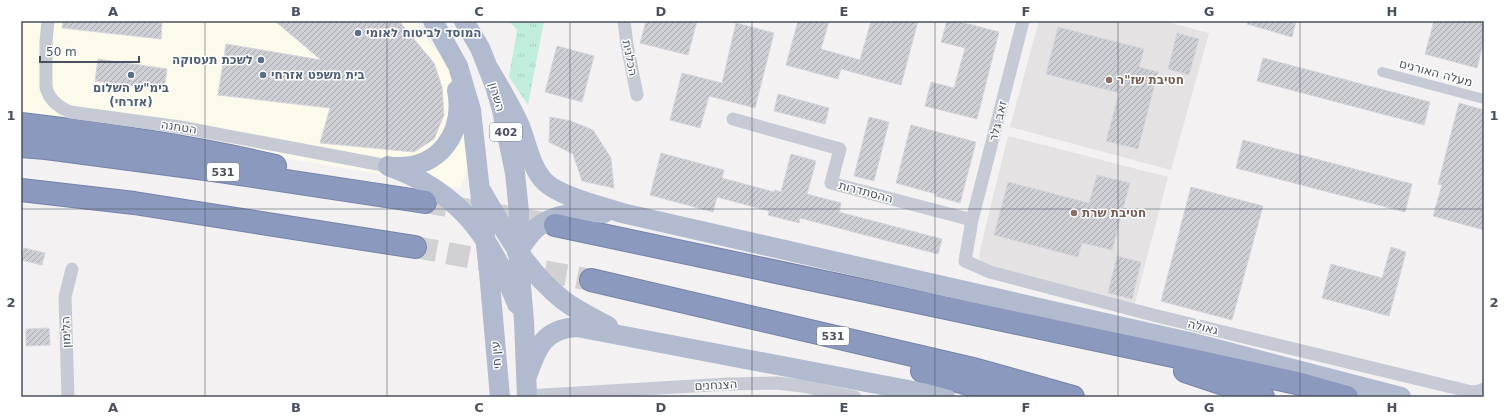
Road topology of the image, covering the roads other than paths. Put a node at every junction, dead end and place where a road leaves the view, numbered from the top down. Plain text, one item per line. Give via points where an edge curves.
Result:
1 (48, 21) edge
2 (464, 21) edge
3 (624, 21) edge
4 (1023, 21) edge
5 (436, 26) edge
6 (489, 69) junction
7 (1382, 72) dead end
8 (637, 96) dead end
9 (1484, 99) edge
10 (733, 119) dead end
11 (21, 124) edge
12 (21, 146) edge
13 (388, 166) junction
14 (478, 187) junction
15 (21, 190) edge
16 (386, 196) junction
17 (425, 202) tunnel mouth
18 (622, 213) junction
19 (972, 220) junction
20 (555, 225) tunnel mouth
21 (484, 240) junction
22 (414, 247) tunnel mouth
23 (518, 251) junction
24 (72, 269) dead end
25 (502, 269) junction
26 (491, 303) junction
27 (1004, 320) junction
28 (524, 321) junction
29 (634, 337) junction
30 (527, 376) junction
31 (1484, 389) edge
32 (527, 396) edge
33 (68, 397) edge
34 (500, 397) edge
35 (855, 397) edge
36 (945, 397) edge
37 (1014, 397) edge
38 (1073, 397) edge
39 (1263, 397) edge
40 (1347, 397) edge
41 (1401, 397) edge

1 - 13 street, הטחנה via 45,80 47,94 55,104 70,112 180,126
2 - 6 main road, השרון / 402
3 - 8 street, הכלנית
4 - 19 street, זאב גלר
5 - 13 main road via 449,57 458,96 456,126 446,144 430,160 413,166
5 - 14 main road, 402 via 458,66 469,100
6 - 18 main road via 512,110 538,173 545,182 562,192
6 - 23 main road, השרון / 402 via 502,110 514,173 519,207
7 - 9 street, מעלה האורנים
10 - 19 street, ההסתדרות via 840,149 831,183
11 - 16 highway via 193,148 274,165
12 - 16 highway, 531 via 212,170
13 - 21 main road via 418,178 440,191 465,214
14 - 21 main road, 402
14 - 23 main road
15 - 22 highway via 134,203
16 - 17 highway, 531
18 - 23 main road via 582,212 561,216 538,226
18 - 41 main road via 1190,342
19 - 31 street, גאולה via 965,261 990,272 1153,315 1472,392
20 - 27 highway
21 - 25 main road
21 - 26 main road, 402
23 - 25 main road
23 - 28 main road, 402
23 - 29 main road via 542,281 563,300 586,315
24 - 33 street, הלימון via 65,297
25 - 26 main road
25 - 28 main road
26 - 34 main road, עין חי / 402
27 - 39 highway via 1208,378
27 - 40 highway via 1206,362
28 - 30 main road, 402
29 - 30 main road via 577,327 559,330 544,340
29 - 36 main road
30 - 32 main road, 402
32 - 35 street, הצנחנים via 777,383
37 - 38 highway, 531 via 591,280 977,370

